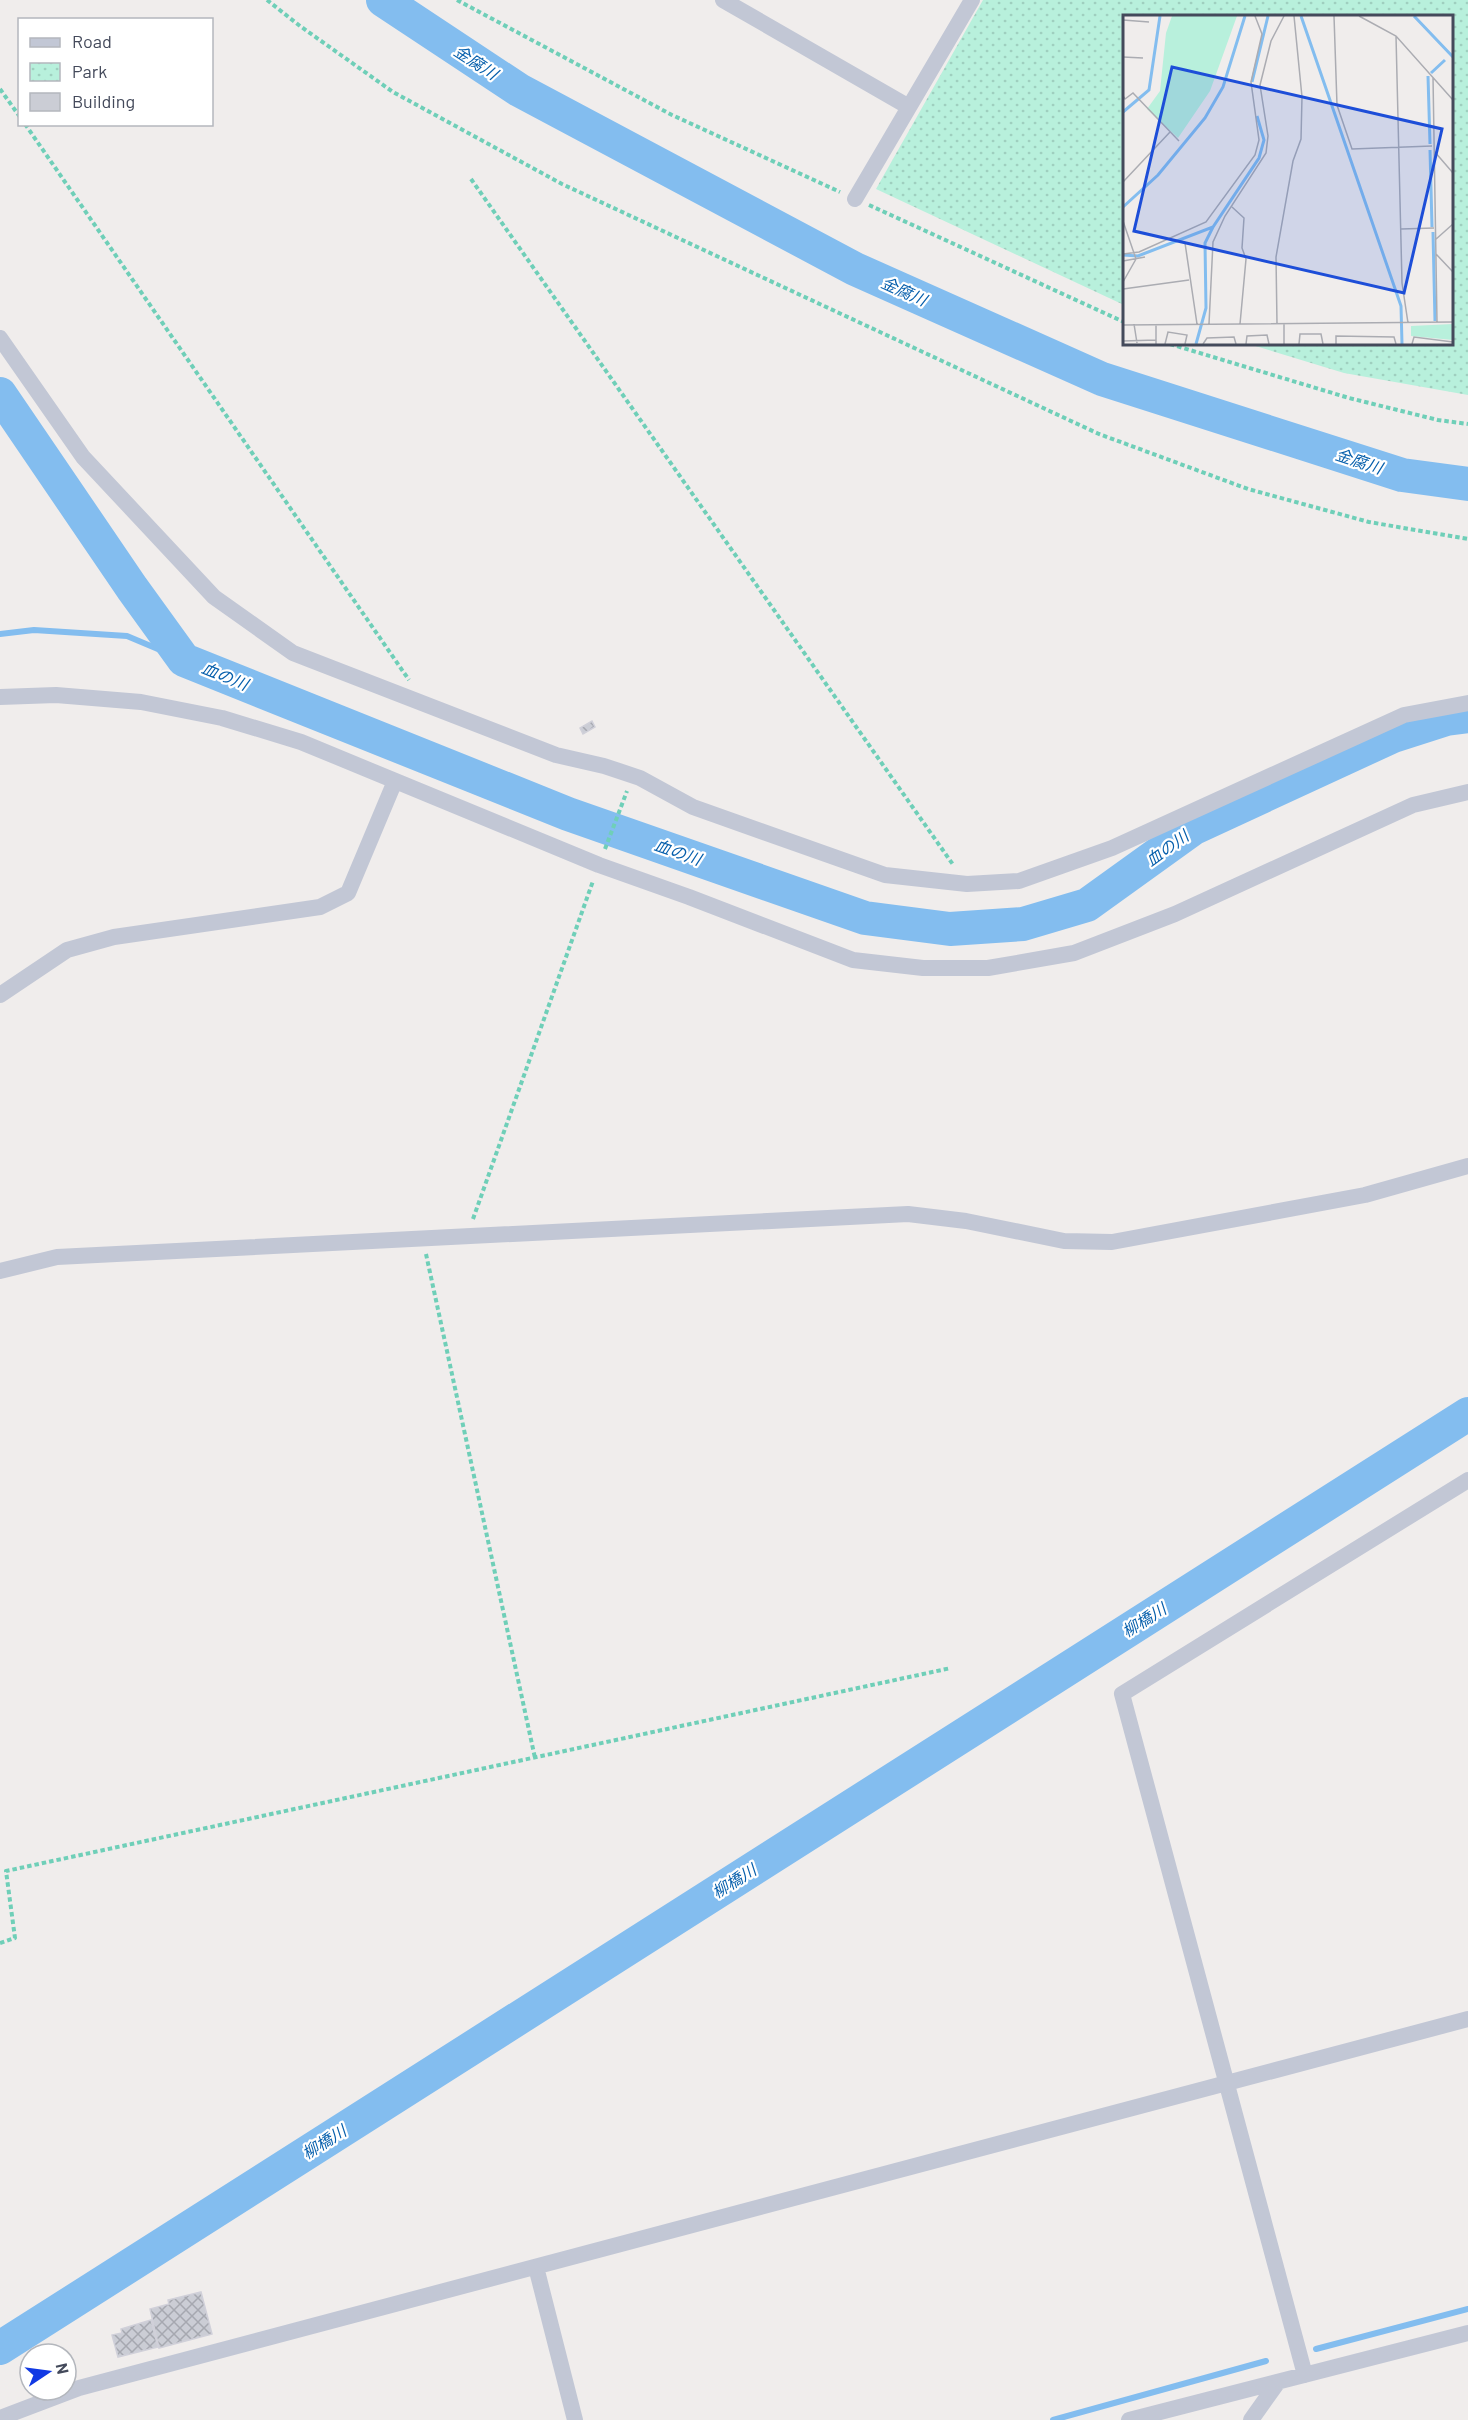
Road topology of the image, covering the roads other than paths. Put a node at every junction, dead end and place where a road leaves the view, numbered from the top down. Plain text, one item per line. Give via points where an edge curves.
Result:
1 (723, 0) edge
2 (972, 0) edge
3 (909, 107) junction
4 (855, 199) road end
5 (0, 338) edge
6 (0, 697) edge
7 (1468, 703) edge
8 (395, 781) junction
9 (1468, 792) edge
10 (0, 995) edge
11 (1468, 1166) edge
12 (0, 1271) edge
13 (1468, 1480) edge
14 (1468, 2019) edge
15 (1227, 2083) junction
16 (537, 2267) junction
17 (1468, 2333) edge
18 (1305, 2375) junction
19 (1278, 2382) junction
20 (0, 2418) edge
21 (575, 2420) edge
22 (1129, 2420) edge
23 (1251, 2420) edge

1 - 3 street
2 - 3 street
3 - 4 street
5 - 7 street via 82,457 214,597 293,653 556,755 640,778 693,807 885,875 967,884 1019,881 1101,852 1404,716
6 - 8 street via 56,695 141,702 222,718 301,742
8 - 9 street via 599,866 853,960 923,968 988,968 1074,953 1175,914 1413,805
8 - 10 street via 348,893 320,907 114,937 67,950
11 - 12 street via 1365,1195 1112,1242 1064,1241 908,1214 57,1257
13 - 15 street via 1122,1694
14 - 15 street
15 - 16 street
15 - 18 street
16 - 20 street via 79,2388
16 - 21 street
17 - 18 street
18 - 19 street
19 - 22 street
19 - 23 street

